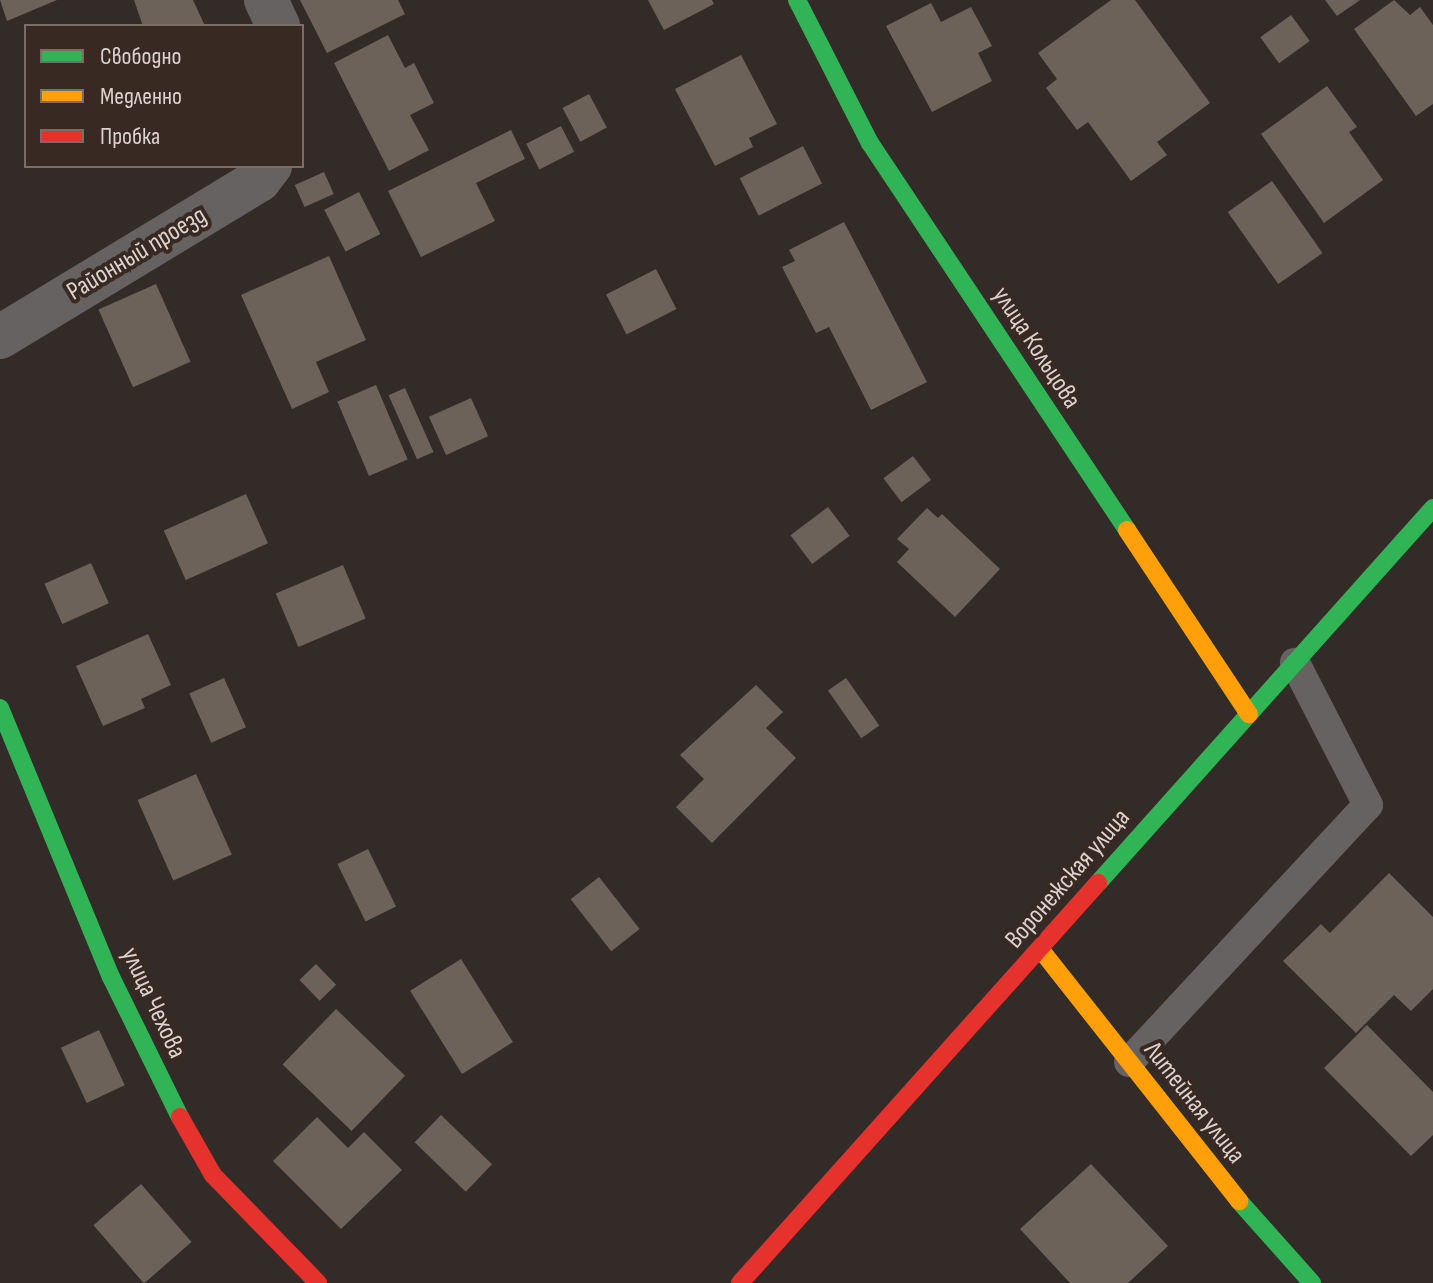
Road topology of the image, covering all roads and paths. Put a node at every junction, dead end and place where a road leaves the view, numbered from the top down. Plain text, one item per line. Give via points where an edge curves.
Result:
1 (266, 0) edge
2 (797, 0) edge
3 (277, 24) edge
4 (268, 168) edge
5 (0, 337) edge
6 (1433, 508) edge
7 (1295, 663) junction
8 (0, 708) edge
9 (1249, 714) junction
10 (1041, 950) junction
11 (1129, 1062) junction
12 (318, 1283) edge
13 (740, 1283) edge
14 (1312, 1283) edge

1 - 3 street
2 - 9 street, улица Кольцова via 870,143
4 - 5 street, Районный проезд via 259,180
6 - 7 street, Воронежская улица
7 - 9 street, Воронежская улица
7 - 11 lane via 1368,805
8 - 12 street, улица Чехова via 111,977 165,1092 213,1175
9 - 10 street, Воронежская улица
10 - 11 street, Литейная улица
10 - 13 street, Воронежская улица
11 - 14 street, Литейная улица via 1203,1160

